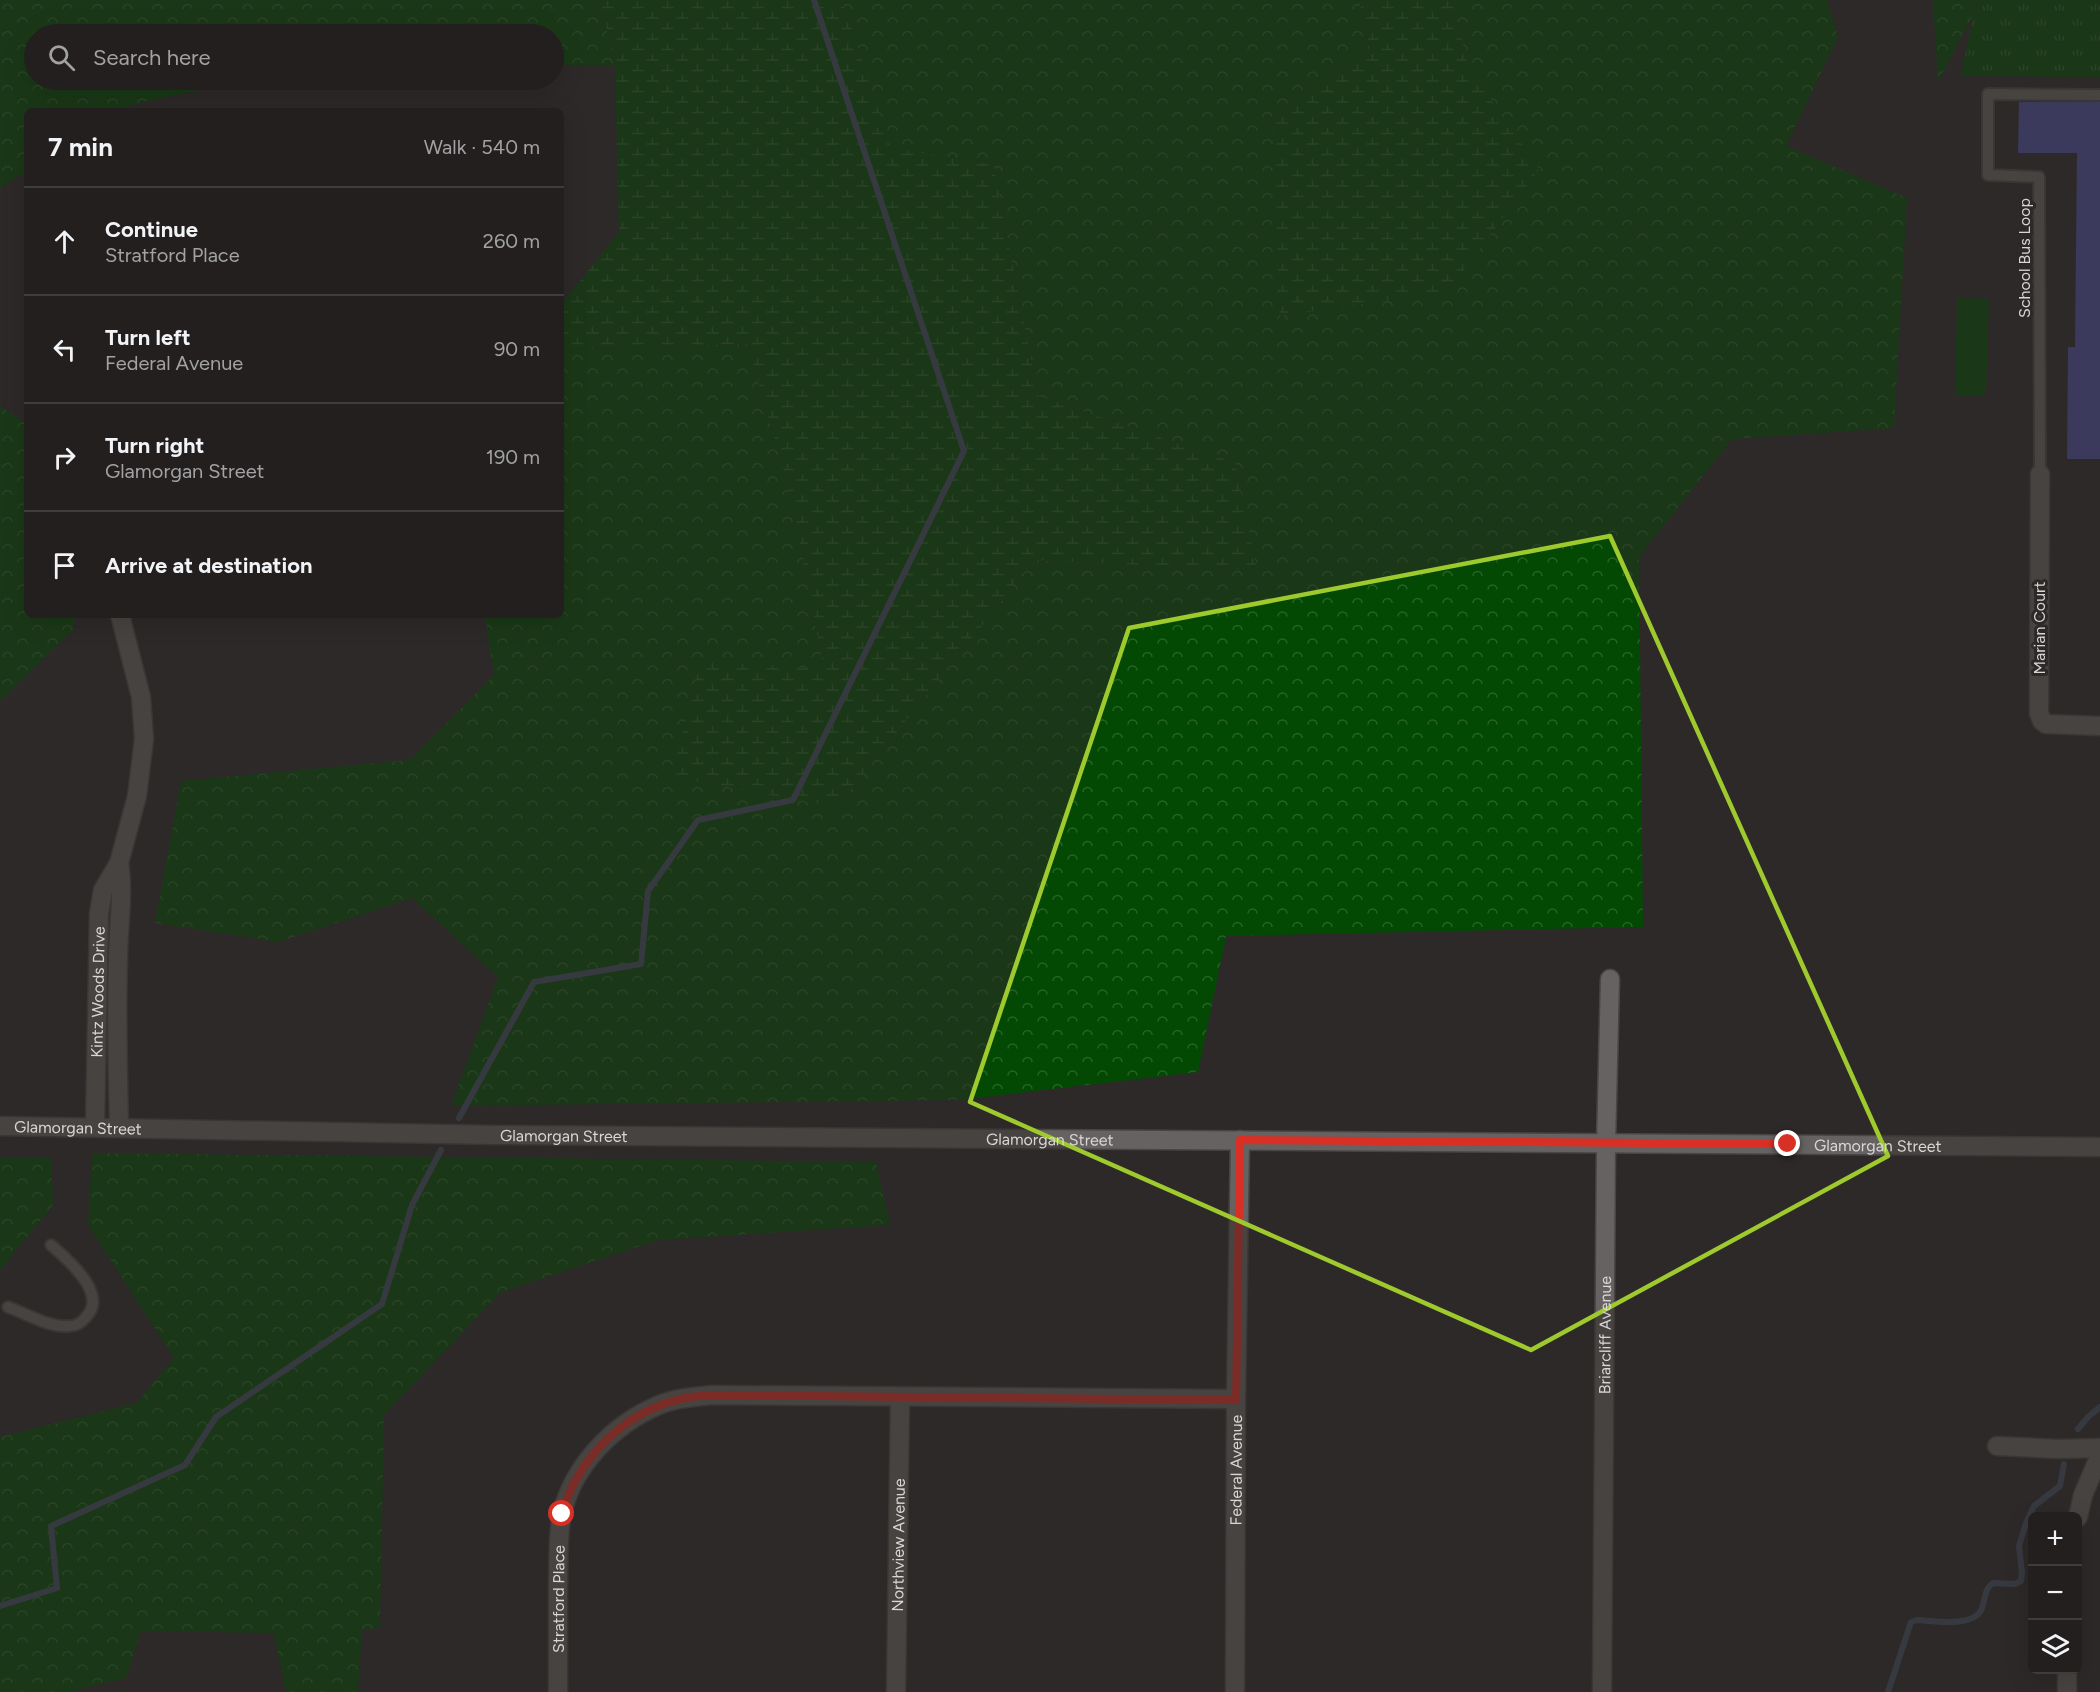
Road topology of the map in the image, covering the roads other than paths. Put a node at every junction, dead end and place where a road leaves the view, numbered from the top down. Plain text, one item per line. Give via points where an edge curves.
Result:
1 (2100, 95) edge
2 (2040, 474) joint
3 (121, 618) edge
4 (2100, 726) edge
5 (119, 863) junction
6 (1610, 979) dead end
7 (98, 988) junction
8 (117, 988) junction
9 (0, 1126) edge
10 (96, 1126) junction
11 (119, 1127) junction
12 (1240, 1140) junction
13 (1606, 1144) junction
14 (2100, 1147) edge
15 (51, 1245) dead end
16 (8, 1306) dead end
17 (900, 1397) junction
18 (1236, 1400) junction
19 (1997, 1446) dead end
20 (2100, 1448) edge
21 (2100, 1455) edge
22 (2079, 1512) edge
23 (2067, 1674) edge
24 (558, 1692) edge
25 (897, 1692) edge
26 (1235, 1692) edge
27 (1602, 1692) edge
28 (2067, 1692) edge

1 - 2 lane, School Bus Loop via 1988,94 1988,175 2039,177
2 - 4 street, Marian Court via 2039,713 2046,724
3 - 5 street, Kintz Woods Drive via 141,697 144,739 137,796
5 - 7 street, Kintz Woods Drive via 106,883 99,913
5 - 8 street, Kintz Woods Drive via 122,881
6 - 13 street, Briarcliff Avenue
7 - 8 street
7 - 10 street, Kintz Woods Drive
8 - 11 street, Kintz Woods Drive
9 - 10 street, Glamorgan Street
10 - 11 street, Glamorgan Street
11 - 12 street, Glamorgan Street via 408,1134
12 - 13 street, Glamorgan Street
12 - 18 street, Federal Avenue
13 - 14 street, Glamorgan Street
13 - 27 street, Briarcliff Avenue
15 - 16 lane via 86,1282 93,1300 91,1312 73,1327 55,1325
17 - 18 street, Stratford Place
17 - 24 street, Stratford Place via 685,1398 659,1406 612,1434 577,1476 562,1514
17 - 25 street, Northview Avenue
18 - 26 street, Federal Avenue
19 - 20 street
21 - 22 street
23 - 28 street

